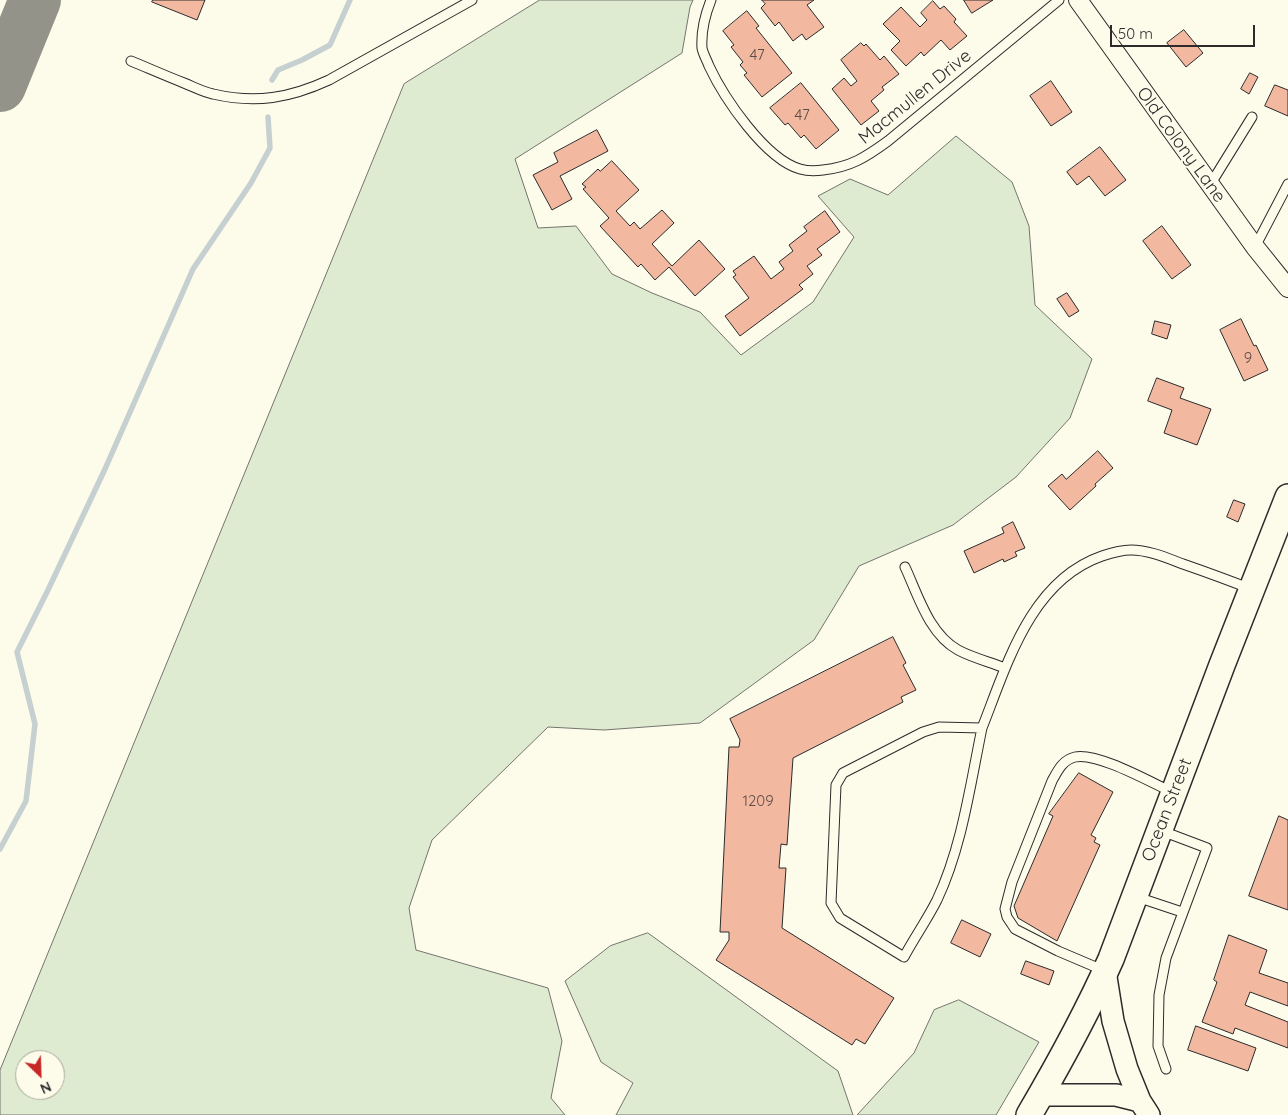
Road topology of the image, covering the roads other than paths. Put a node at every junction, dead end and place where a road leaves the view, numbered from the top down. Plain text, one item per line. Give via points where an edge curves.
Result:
1 (472, 0) edge
2 (711, 0) edge
3 (1059, 0) edge
4 (1078, 0) edge
5 (131, 61) dead end
6 (1252, 117) dead end
7 (1288, 184) edge
8 (1210, 185) junction
9 (1255, 248) junction
10 (1288, 288) edge
11 (1288, 497) edge
12 (905, 567) dead end
13 (1251, 589) junction
14 (1006, 668) junction
15 (982, 728) junction
16 (1173, 792) junction
17 (1159, 830) junction
18 (1135, 896) junction
19 (1182, 912) junction
20 (1105, 972) junction
21 (1166, 1069) dead end
22 (1035, 1105) edge
23 (1144, 1108) edge

1 - 5 lane via 329,80 280,97 252,99 212,94
2 - 3 lane, Macmullen Drive via 704,20 702,50 718,85 758,139 780,158 800,169 818,171 853,164 873,152
4 - 8 street, Old Colony Lane
6 - 8 lane
7 - 9 lane
8 - 9 street, Old Colony Lane
9 - 10 street, Old Colony Lane
11 - 13 main road, Ocean Street
12 - 14 lane via 932,624 943,638 958,650
13 - 14 lane via 1151,553 1132,550 1112,552 1088,561 1064,576 1044,598 1014,646
13 - 16 main road, Ocean Street
14 - 15 lane
15 - 15 lane via 939,727 923,732 843,774 836,785 831,904 840,918 904,957 937,900 950,866 964,822
16 - 17 main road, Ocean Street
16 - 20 lane via 1098,759 1075,757 1060,766 1015,874 1005,909 1015,929
17 - 18 main road, Ocean Street
17 - 19 lane via 1207,848
18 - 19 lane
18 - 20 main road, Ocean Street
19 - 21 lane via 1166,958 1159,995 1158,1046
20 - 22 main road, Ocean Street via 1090,1006
20 - 23 street via 1113,1021 1127,1068
22 - 23 street via 1116,1095

